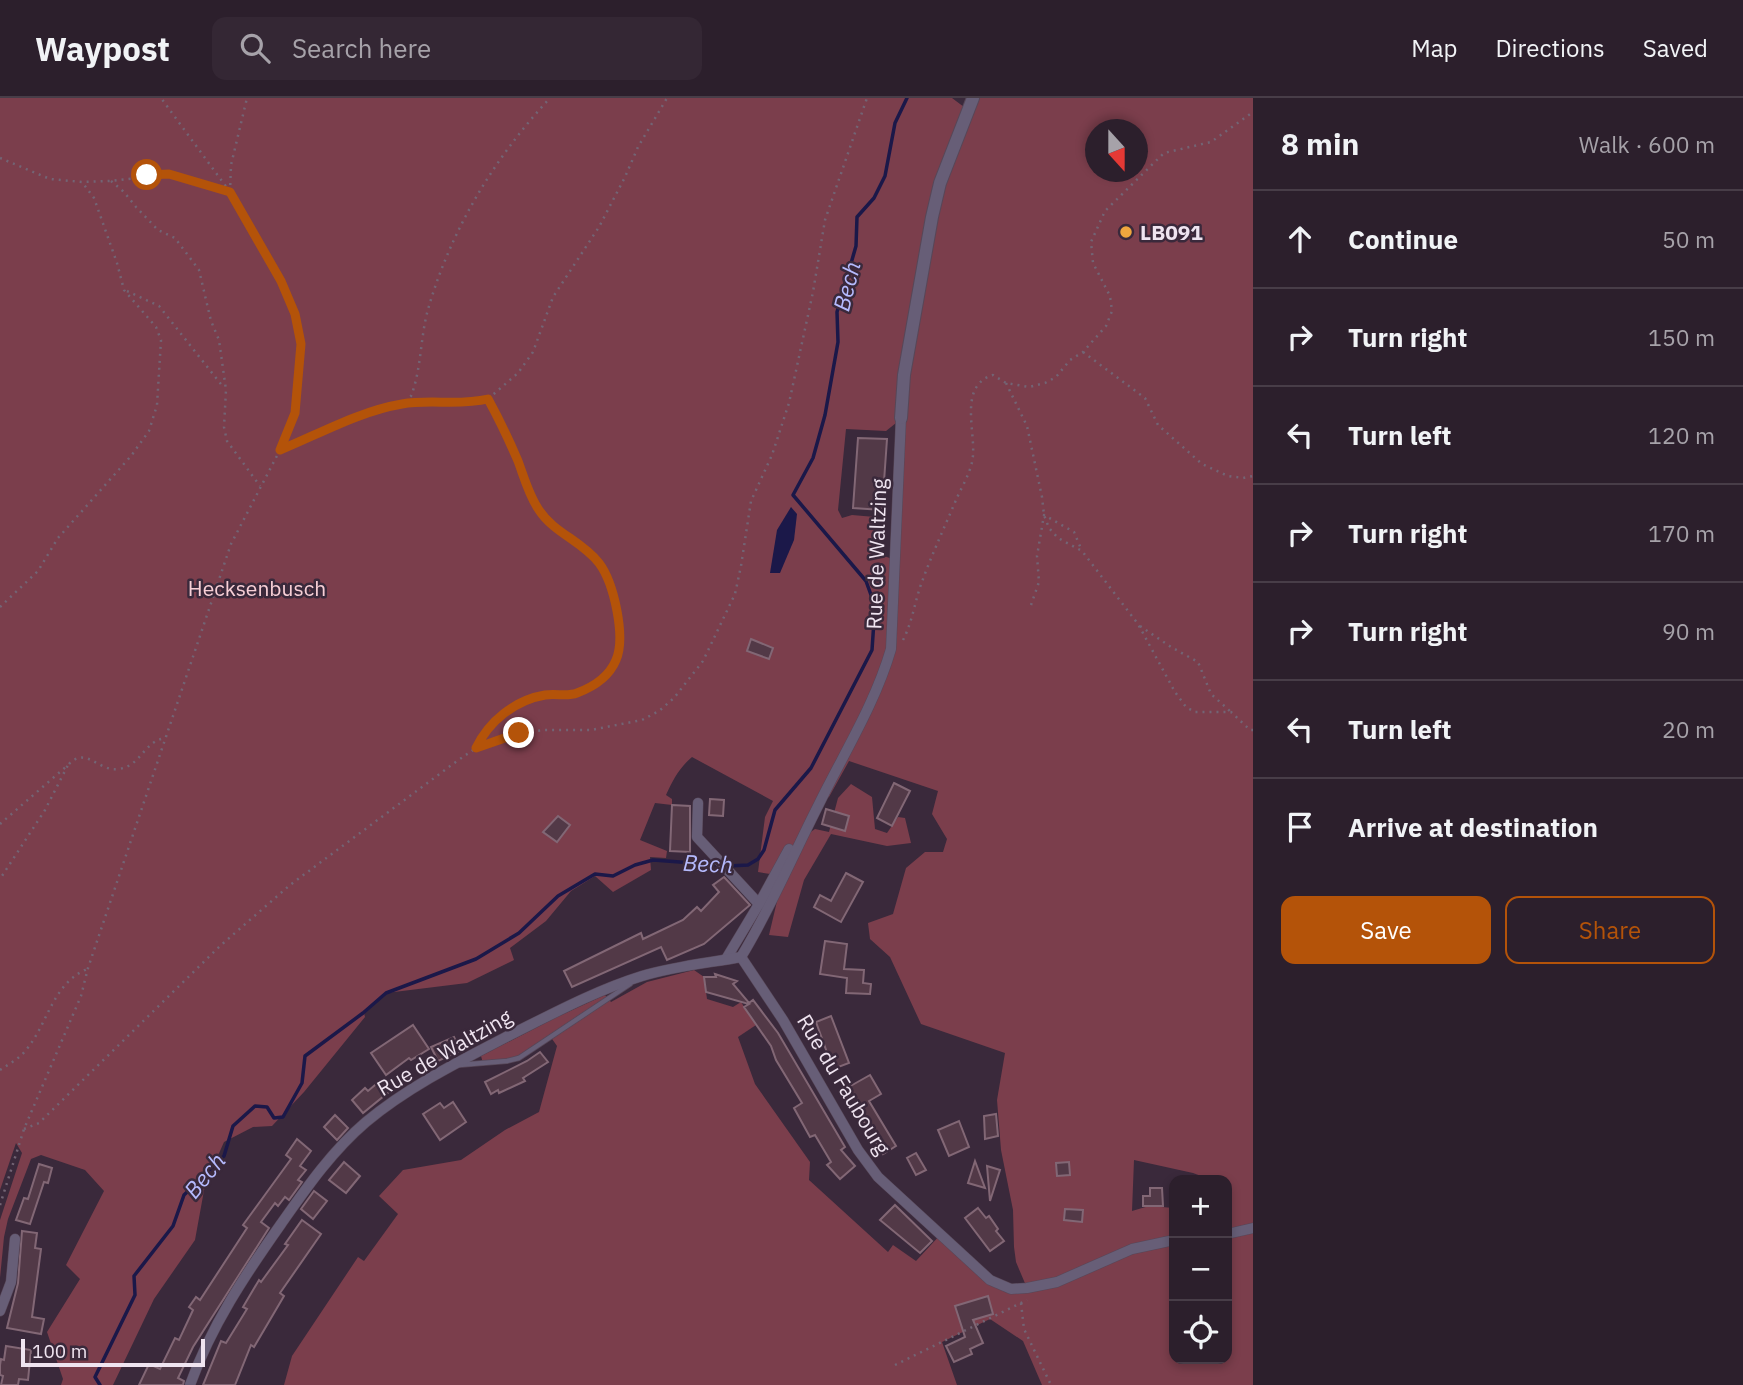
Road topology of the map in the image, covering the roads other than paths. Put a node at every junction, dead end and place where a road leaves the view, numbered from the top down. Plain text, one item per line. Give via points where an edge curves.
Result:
1 (970, 104) edge
2 (901, 418) joint
3 (698, 803) dead end
4 (801, 838) junction
5 (759, 904) junction
6 (741, 957) junction
7 (726, 960) junction
8 (642, 976) junction
9 (451, 1066) junction
10 (1253, 1227) edge
11 (1232, 1233) edge
12 (15, 1239) dead end
13 (1169, 1241) edge
14 (0, 1311) edge
15 (190, 1385) edge

1 - 2 street, Rue de Waltzing via 932,218 904,374
2 - 4 street, Rue de Waltzing via 891,649 881,683
3 - 5 street via 697,837
4 - 5 street via 795,840
4 - 6 street, Rue de Waltzing
5 - 7 street
6 - 7 street, Rue de Waltzing
6 - 13 street, Rue du Faubourg via 878,1177 990,1280 1030,1293 1132,1249
7 - 8 street, Rue de Waltzing
8 - 9 street, Rue de Waltzing via 555,1012
8 - 9 lane via 519,1058
9 - 15 street, Rue de Waltzing via 368,1120 315,1175 242,1279 203,1349
10 - 11 street
12 - 14 street via 10,1282

